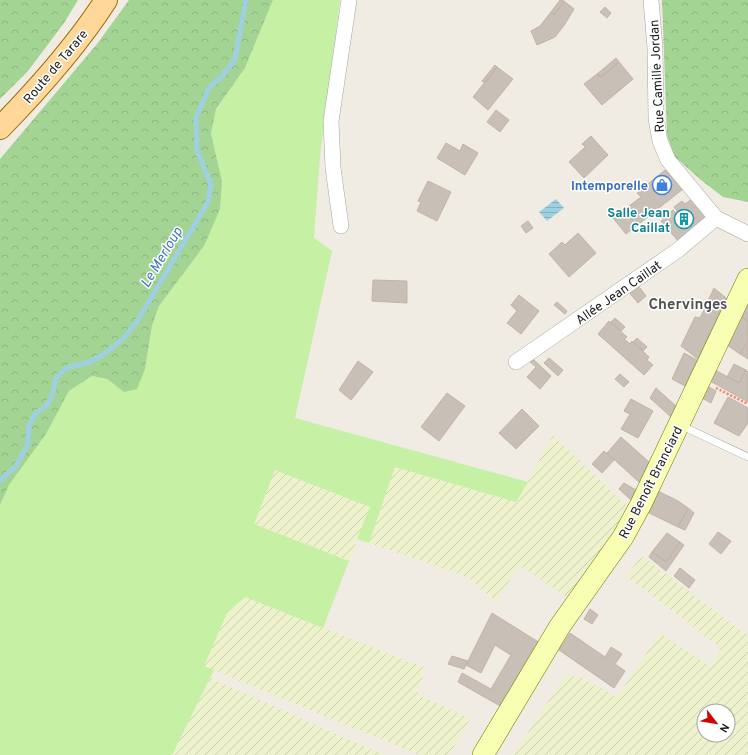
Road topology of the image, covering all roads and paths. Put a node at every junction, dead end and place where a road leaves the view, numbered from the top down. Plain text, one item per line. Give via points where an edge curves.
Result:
1 (106, 0) edge
2 (349, 0) edge
3 (651, 0) edge
4 (0, 128) edge
5 (716, 218) junction
6 (341, 226) dead end
7 (748, 234) edge
8 (748, 279) edge
9 (516, 362) dead end
10 (700, 380) junction
11 (748, 404) edge
12 (680, 425) junction
13 (748, 457) edge
14 (483, 755) edge

1 - 4 main road, Route de Tarare via 39,88
2 - 6 street via 331,121 333,168
3 - 5 street, Rue Camille Jordan via 656,118 660,141 668,160
5 - 7 street, Rue Camille Jordan
5 - 9 street, Allée Jean Caillat via 678,250
8 - 10 street, Rue Benoît Branciard
10 - 11 path
10 - 12 street, Rue Benoît Branciard
12 - 13 lane
12 - 14 street, Rue Benoît Branciard via 622,537 560,626

